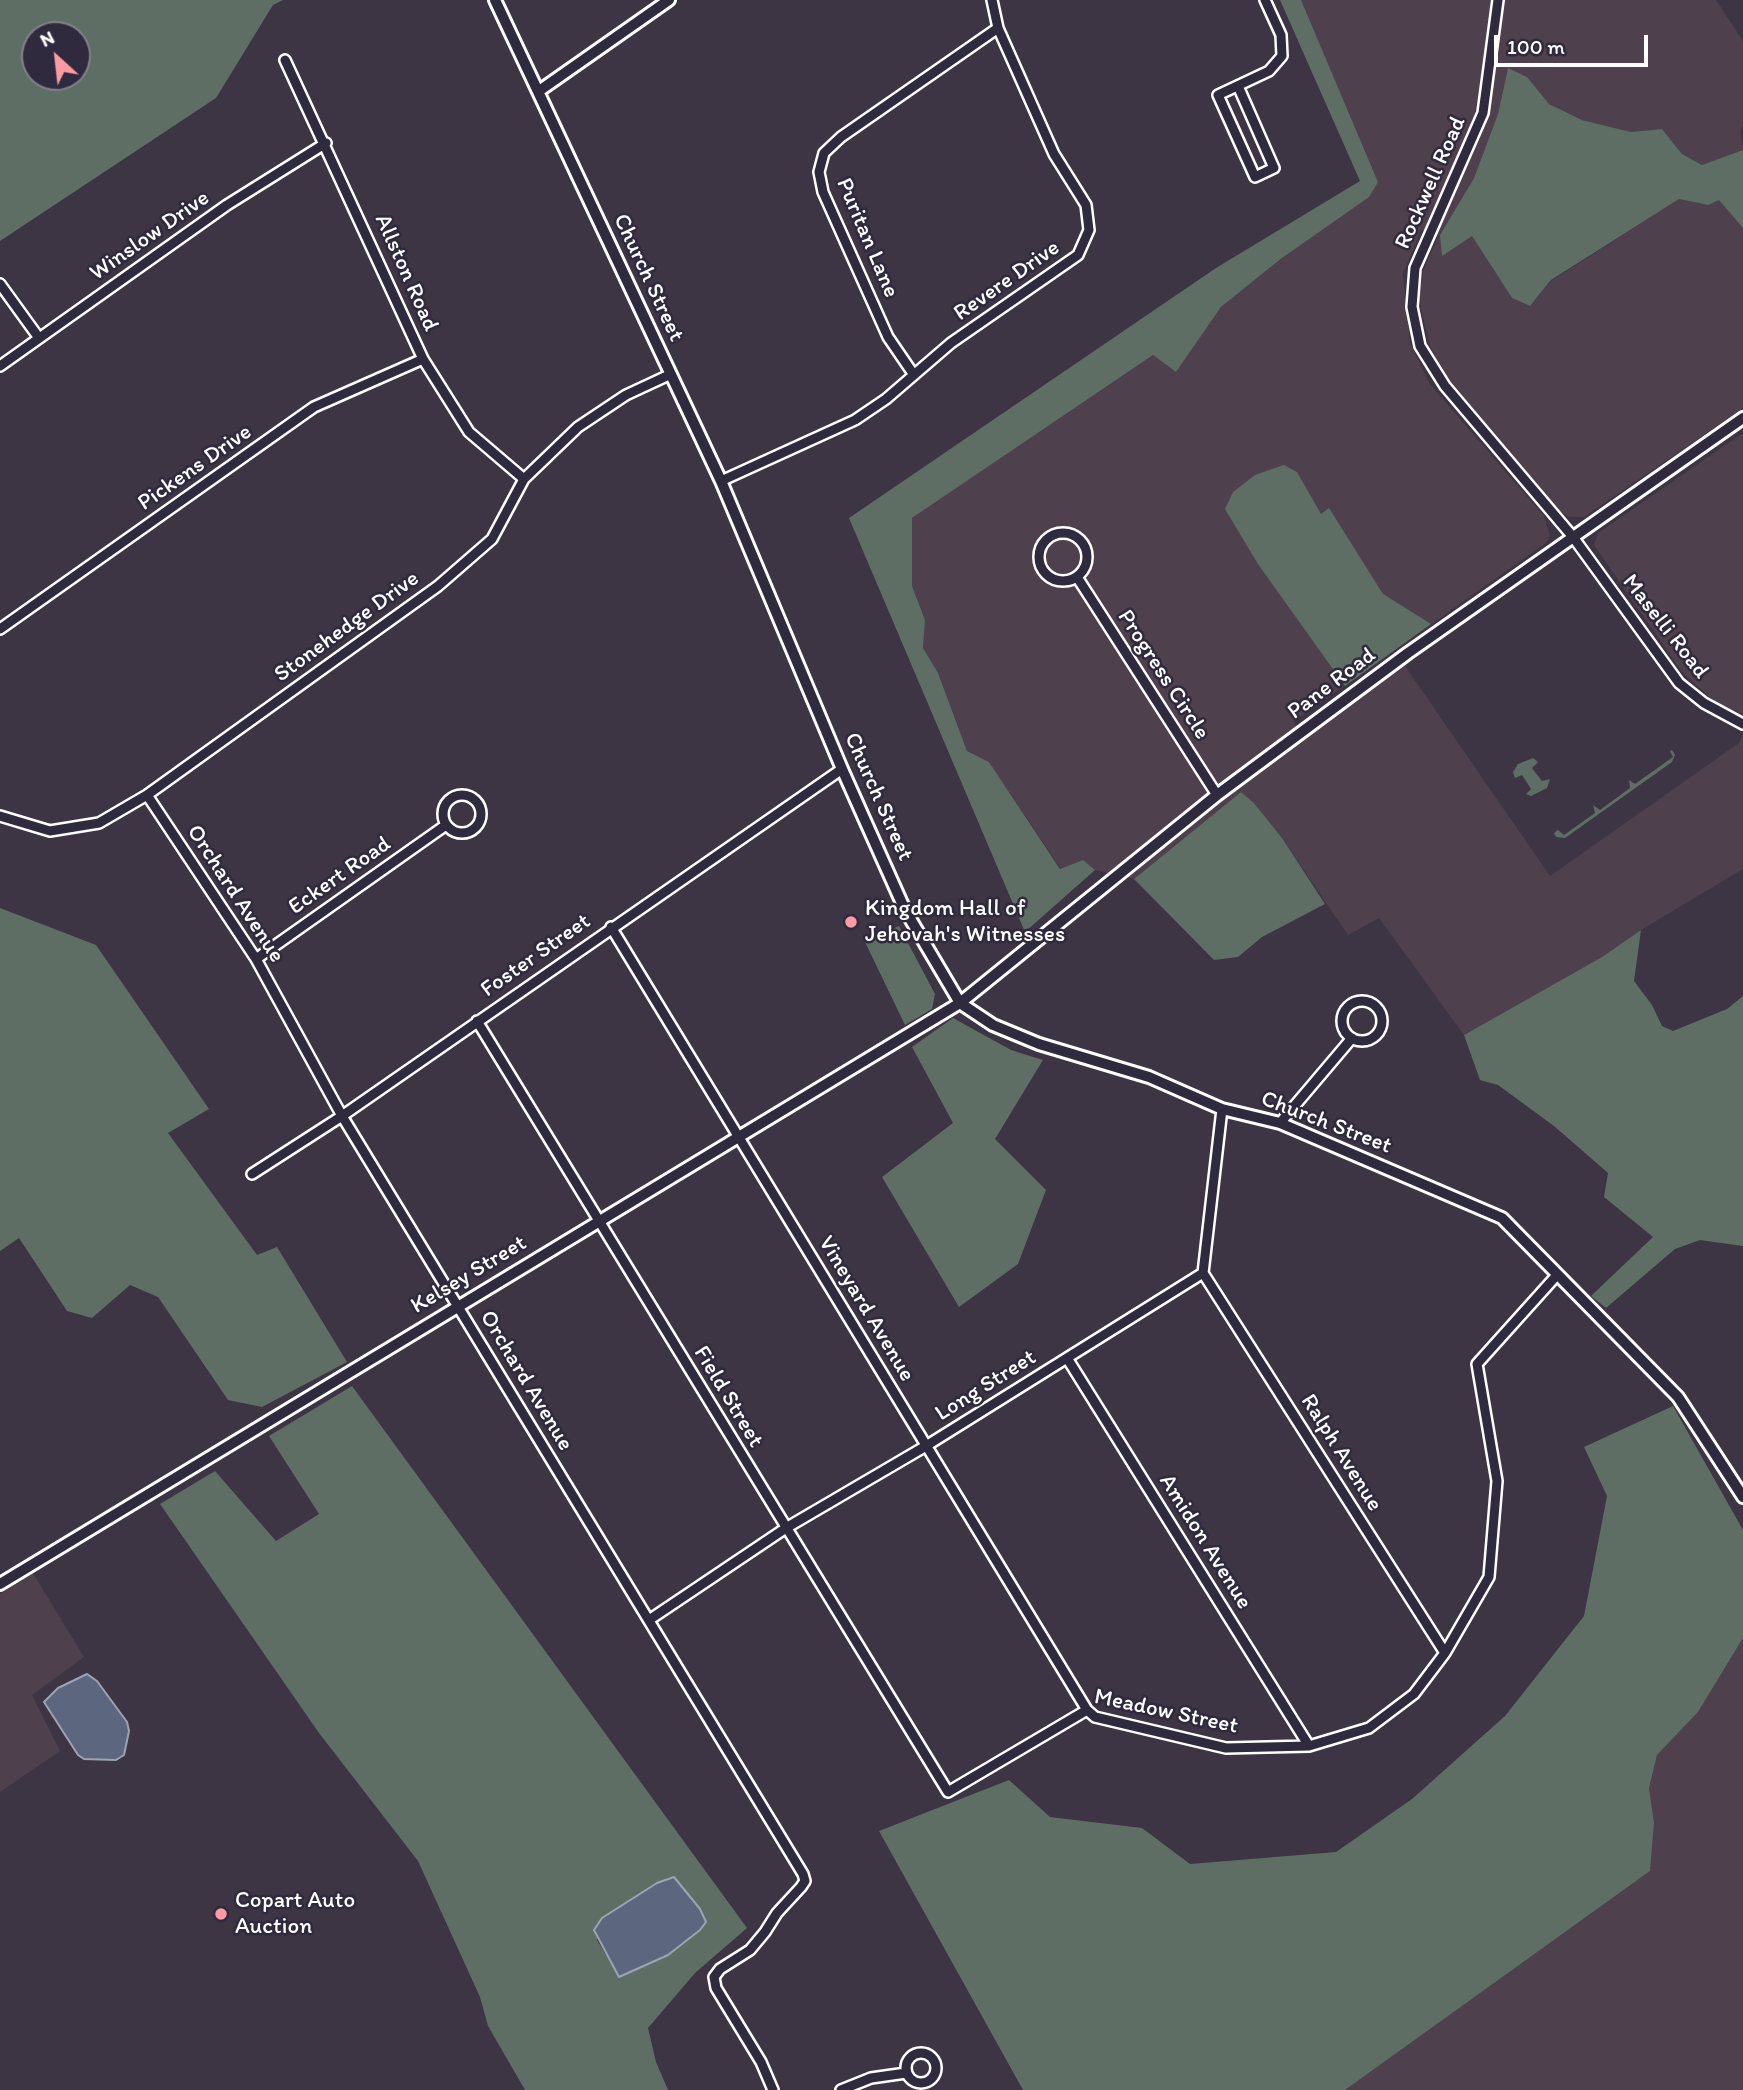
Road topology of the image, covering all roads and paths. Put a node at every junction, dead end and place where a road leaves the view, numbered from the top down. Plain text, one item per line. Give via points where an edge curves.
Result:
1 (495, 0) edge
2 (669, 0) edge
3 (992, 0) edge
4 (1265, 0) edge
5 (1498, 0) edge
6 (998, 29) junction
7 (285, 60) dead end
8 (1238, 86) junction
9 (540, 91) junction
10 (326, 144) junction
11 (0, 284) edge
12 (39, 338) junction
13 (423, 359) junction
14 (0, 366) edge
15 (914, 374) junction
16 (669, 375) junction
17 (1743, 418) edge
18 (524, 479) junction
19 (721, 481) junction
20 (1573, 537) junction
21 (1077, 577) junction
22 (0, 629) edge
23 (1743, 724) edge
24 (842, 769) junction
25 (147, 794) junction
26 (1217, 795) junction
27 (0, 816) edge
28 (446, 825) junction
29 (611, 927) junction
30 (256, 959) junction
31 (960, 1003) junction
32 (477, 1021) junction
33 (1352, 1038) junction
34 (1222, 1109) junction
35 (342, 1116) junction
36 (1280, 1123) junction
37 (740, 1139) junction
38 (252, 1174) dead end
39 (598, 1223) junction
40 (1203, 1273) junction
41 (1557, 1275) junction
42 (458, 1306) junction
43 (1068, 1358) junction
44 (926, 1446) junction
45 (1743, 1497) edge
46 (786, 1528) junction
47 (0, 1584) edge
48 (649, 1620) junction
49 (1446, 1653) junction
50 (1087, 1710) junction
51 (1309, 1746) junction
52 (948, 1792) joint
53 (906, 2073) dead end
54 (772, 2090) edge
55 (841, 2090) edge

1 - 9 street, Church Street
2 - 9 street
3 - 6 street, Revere Drive
4 - 8 street via 1281,35 1282,56 1269,71
5 - 20 street, Rockwell Road via 1483,114 1415,268 1415,331 1427,361 1445,386
6 - 15 street, Revere Drive via 1054,154 1086,205 1089,230 1078,255
6 - 15 street, Puritan Lane via 841,137 824,153 819,172 823,192 888,337
7 - 10 street, Allston Road
8 - 8 street via 1218,95 1255,177 1275,168
9 - 16 street, Church Street
10 - 12 street, Winslow Drive via 227,205
10 - 13 street, Allston Road
11 - 12 street
12 - 14 street, Winslow Drive
13 - 18 street, Allston Road via 468,432
13 - 22 street, Pickens Drive via 314,407
15 - 19 street, Revere Drive via 855,420
16 - 18 street, Stonehedge Drive via 578,427
16 - 19 street, Church Street
17 - 20 street, Pane Road
18 - 25 street, Stonehedge Drive via 492,539 438,586
19 - 24 street, Church Street
20 - 23 street, Maselli Road via 1679,683
20 - 26 street, Pane Road
21 - 21 street via 1087,558 1084,545 1073,535 1053,536 1041,550 1043,569 1057,580
21 - 26 street, Progress Circle
24 - 29 street, Foster Street
24 - 31 street, Church Street via 905,910
25 - 27 street, Stonehedge Drive via 99,823 50,831
25 - 30 street, Orchard Avenue
26 - 31 street, Pane Road
28 - 28 street via 444,807 453,797 466,796 476,802 481,813 474,830 456,833
28 - 30 street, Eckert Road
29 - 32 street, Foster Street
29 - 37 street, Vineyard Avenue
30 - 35 street, Orchard Avenue
31 - 34 street, Church Street via 993,1025 1039,1044 1149,1077
31 - 37 street, Kelsey Street
32 - 35 street, Foster Street
32 - 39 street, Field Street
33 - 33 street via 1365,1041 1377,1035 1382,1022 1374,1005 1356,1002 1346,1010 1343,1028
33 - 36 street
34 - 36 street, Church Street
34 - 40 street
35 - 38 street, Foster Street
35 - 42 street, Orchard Avenue
36 - 41 street, Church Street via 1502,1218
37 - 39 street, Kelsey Street
37 - 44 street, Vineyard Avenue
39 - 42 street, Kelsey Street
39 - 46 street, Field Street
40 - 43 street, Long Street
40 - 49 street, Ralph Avenue
41 - 45 street, Church Street via 1678,1397
41 - 49 street, Meadow Street via 1477,1364 1497,1481 1489,1577
42 - 47 street, Kelsey Street
42 - 48 street, Orchard Avenue
43 - 44 street, Long Street
43 - 51 street, Amidon Avenue
44 - 46 street, Long Street
44 - 50 street, Vineyard Avenue
46 - 48 street, Long Street
46 - 52 street, Field Street
48 - 54 street, Orchard Avenue via 805,1881 750,1950 714,1977
49 - 51 street, Meadow Street via 1414,1694 1369,1728
50 - 51 street, Meadow Street via 1095,1717 1226,1748
50 - 52 street, Meadow Street
53 - 55 street via 870,2078

